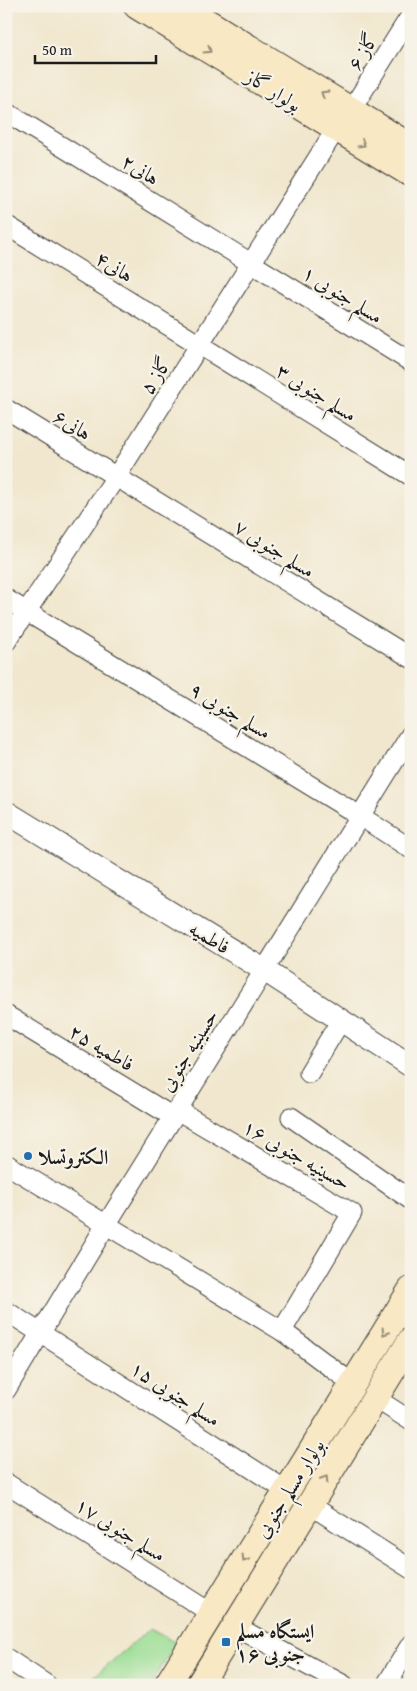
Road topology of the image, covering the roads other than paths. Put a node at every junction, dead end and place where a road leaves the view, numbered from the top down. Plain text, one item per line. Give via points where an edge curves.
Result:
1 (137, 6) edge
2 (182, 6) edge
3 (411, 15) edge
4 (6, 112) edge
5 (344, 119) junction
6 (411, 147) edge
7 (411, 174) edge
8 (6, 226) edge
9 (252, 264) junction
10 (200, 345) junction
11 (411, 362) edge
12 (6, 409) edge
13 (411, 476) edge
14 (116, 477) junction
15 (6, 599) edge
16 (26, 612) junction
17 (6, 642) edge
18 (411, 658) edge
19 (411, 734) edge
20 (6, 812) edge
21 (360, 816) junction
22 (411, 848) edge
23 (264, 970) junction
24 (6, 1015) edge
25 (341, 1020) junction
26 (411, 1066) edge
27 (309, 1072) dead end
28 (175, 1114) junction
29 (291, 1117) dead end
30 (6, 1164) edge
31 (411, 1200) edge
32 (106, 1225) junction
33 (411, 1290) edge
34 (6, 1311) edge
35 (282, 1331) junction
36 (41, 1332) junction
37 (411, 1340) edge
38 (353, 1384) junction
39 (6, 1390) edge
40 (375, 1398) junction
41 (411, 1421) edge
42 (6, 1483) edge
43 (287, 1491) junction
44 (310, 1505) junction
45 (411, 1569) edge
46 (211, 1614) junction
47 (235, 1626) junction
48 (411, 1644) edge
49 (6, 1658) edge
50 (47, 1685) edge
51 (167, 1685) edge
52 (200, 1685) edge
53 (344, 1685) edge
54 (386, 1685) edge

1 -> 5 main road, بولوار گاز
5 -> 2 main road, بولوار گاز
3 - 5 street, گاز ۶
4 - 9 street, هانی۲
5 - 6 main road, بولوار گاز
5 -> 7 main road, بولوار گاز
5 - 9 street, گاز ۵
8 - 10 street, هانی۴
9 - 10 street, گاز ۵
9 - 11 street, ۱ مسلم جنوبی
10 - 13 street, مسلم جنوبی ۳
10 - 14 street, گاز ۵
12 - 14 street, هانی۶
14 - 16 street, گاز ۵
14 - 18 street, مسلم جنوبی ۷
15 - 16 street, مسلم جنوبی ۹
16 - 17 street, گاز ۵
16 - 21 street, مسلم جنوبی ۹
19 - 21 street, حسینیه جنوبی
20 - 23 street, فاطمیه
21 - 22 street, مسلم جنوبی ۹
21 - 23 street, حسینیه جنوبی
23 - 25 street, فاطمیه
23 - 28 street, حسینیه جنوبی
24 - 28 street, فاطمیه ۲۵
25 - 26 street, فاطمیه
25 - 27 street
28 - 32 street, حسینیه جنوبی
28 - 35 street, حسینیه جنوبی ۱۶ via 352,1212
29 - 31 street
30 - 32 street
32 - 35 street
32 - 36 street, حسینیه جنوبی
33 -> 38 main road, بولوار مسلم جنوبی
34 - 36 street, مسلم جنوبی ۱۵
35 - 38 street
36 - 39 street, حسینیه جنوبی
36 - 43 street, مسلم جنوبی ۱۵
37 - 40 main road, بولوار مسلم جنوبی
38 - 43 main road, بولوار مسلم جنوبی
40 - 41 street
44 -> 40 main road, بولوار مسلم جنوبی
42 - 46 street, مسلم جنوبی ۱۷
43 -> 46 main road, بولوار مسلم جنوبی
44 - 45 street
44 - 47 main road, بولوار مسلم جنوبی
46 - 51 main road, بولوار مسلم جنوبی
47 - 52 main road, بولوار مسلم جنوبی
47 - 53 street
48 - 54 street
49 - 50 street

